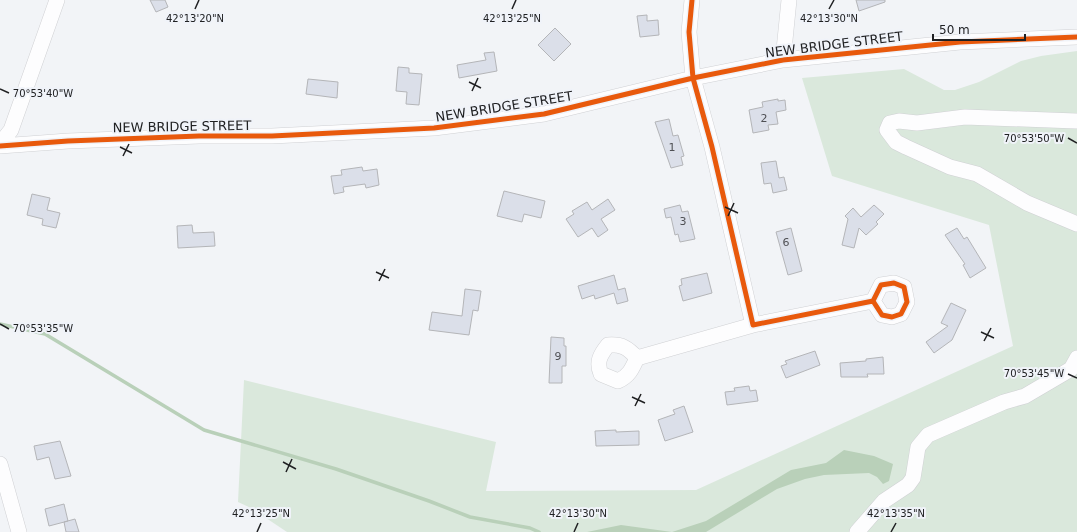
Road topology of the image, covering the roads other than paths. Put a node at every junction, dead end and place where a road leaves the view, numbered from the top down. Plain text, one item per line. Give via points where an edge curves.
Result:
1 (57, 0) edge
2 (692, 0) edge
3 (789, 0) edge
4 (1077, 37) edge
5 (783, 60) junction
6 (693, 78) junction
7 (1076, 121) dead end
8 (0, 145) edge
9 (1077, 224) edge
10 (873, 301) dead end
11 (753, 325) junction
12 (637, 358) dead end
13 (1077, 358) edge
14 (0, 464) edge
15 (19, 532) edge
16 (857, 532) edge

1 - 8 street via 11,130
2 - 6 street via 690,32
3 - 5 street
4 - 5 street, NEW BRIDGE STREET via 960,42
5 - 6 street, NEW BRIDGE STREET
6 - 8 street, NEW BRIDGE STREET via 544,114 434,128
6 - 11 street via 712,147
7 - 9 street via 965,118 917,123 899,121 890,123 888,130 896,142 906,147 950,167 977,174 1027,203
10 - 11 street
11 - 12 street
13 - 16 street via 1071,369 1025,396 1004,402 928,435 918,447 913,478 908,486 884,501
14 - 15 street

